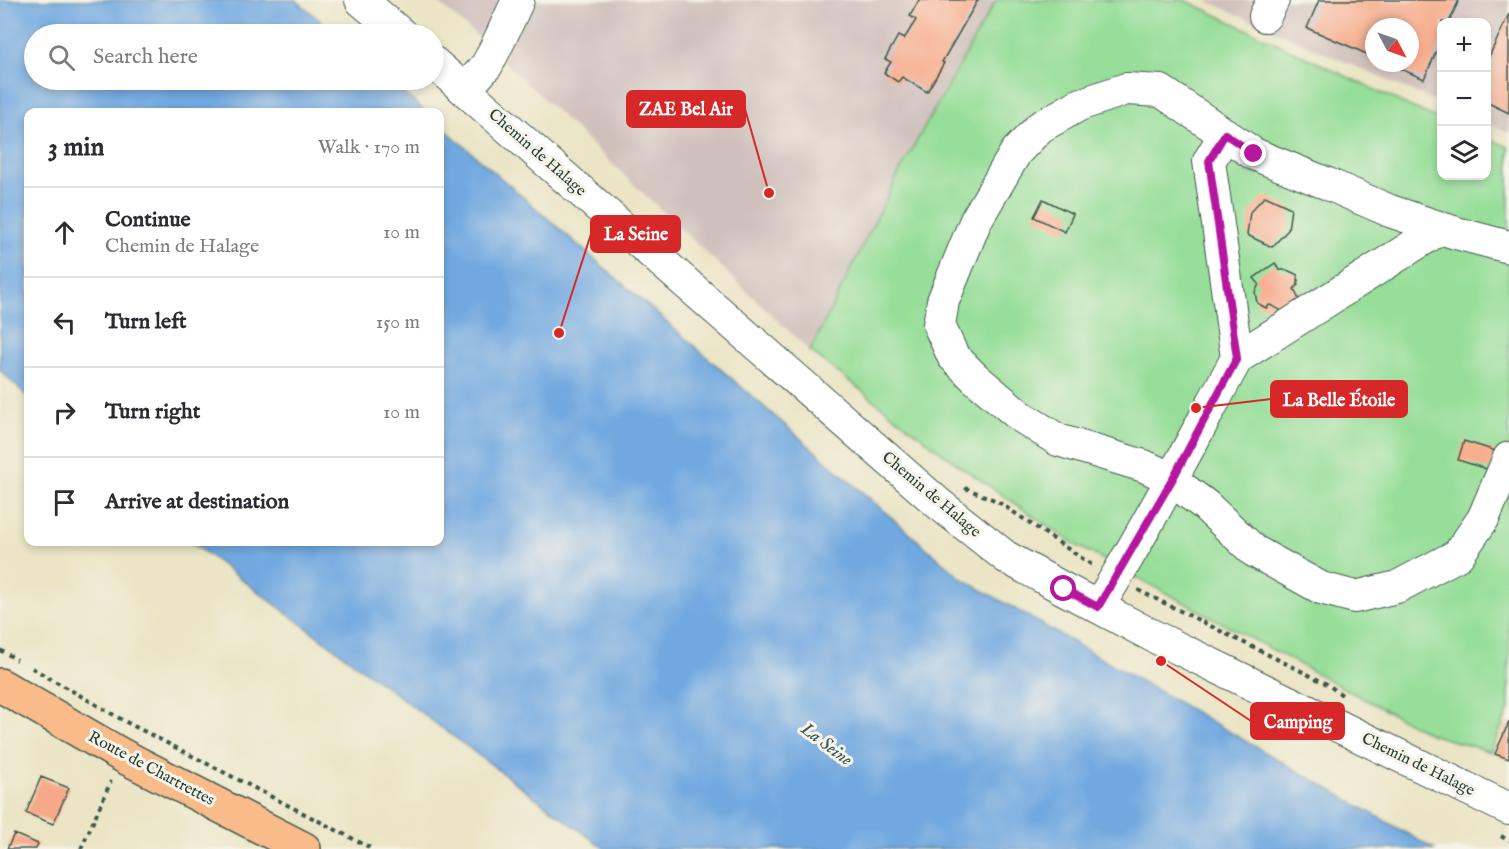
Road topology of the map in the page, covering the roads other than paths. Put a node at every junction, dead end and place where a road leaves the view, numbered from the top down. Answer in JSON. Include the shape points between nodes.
{"nodes":[{"id":1,"x":361,"y":0,"type":"edge"},
{"id":2,"x":518,"y":0,"type":"edge"},
{"id":3,"x":389,"y":24,"type":"edge"},
{"id":4,"x":444,"y":72,"type":"edge"},
{"id":5,"x":465,"y":90,"type":"junction"},
{"id":6,"x":1225,"y":134,"type":"junction"},
{"id":7,"x":1440,"y":228,"type":"junction"},
{"id":8,"x":1509,"y":247,"type":"edge"},
{"id":9,"x":1237,"y":358,"type":"junction"},
{"id":10,"x":1509,"y":458,"type":"edge"},
{"id":11,"x":1172,"y":480,"type":"junction"},
{"id":12,"x":1098,"y":607,"type":"junction"},
{"id":13,"x":10,"y":673,"type":"edge"},
{"id":14,"x":1509,"y":809,"type":"edge"},
{"id":15,"x":304,"y":849,"type":"edge"}],
"edges":[{"from":1,"to":3,"type":"street"},
{"from":2,"to":5,"type":"street","via":[[487,65]]},
{"from":4,"to":5,"type":"street","name":"Chemin de Halage"},
{"from":5,"to":12,"type":"street","name":"Chemin de Halage","via":[[939,504],[1006,557]]},
{"from":6,"to":7,"type":"street","via":[[1254,154]]},
{"from":6,"to":9,"type":"street","via":[[1209,161]]},
{"from":6,"to":11,"type":"street","via":[[1161,91],[1126,89],[1078,105],[1040,127],[1016,152],[976,220],[940,317],[939,325],[953,356],[1020,416],[1058,440],[1144,466]]},
{"from":7,"to":8,"type":"street"},
{"from":7,"to":9,"type":"street"},
{"from":9,"to":11,"type":"street"},
{"from":10,"to":11,"type":"street","via":[[1483,519],[1458,555],[1397,587],[1355,597],[1321,588],[1254,550]]},
{"from":11,"to":12,"type":"street"},
{"from":12,"to":14,"type":"street","name":"Chemin de Halage"},
{"from":13,"to":15,"type":"main road","name":"Route de Chartrettes","via":[[123,756]]}]}
